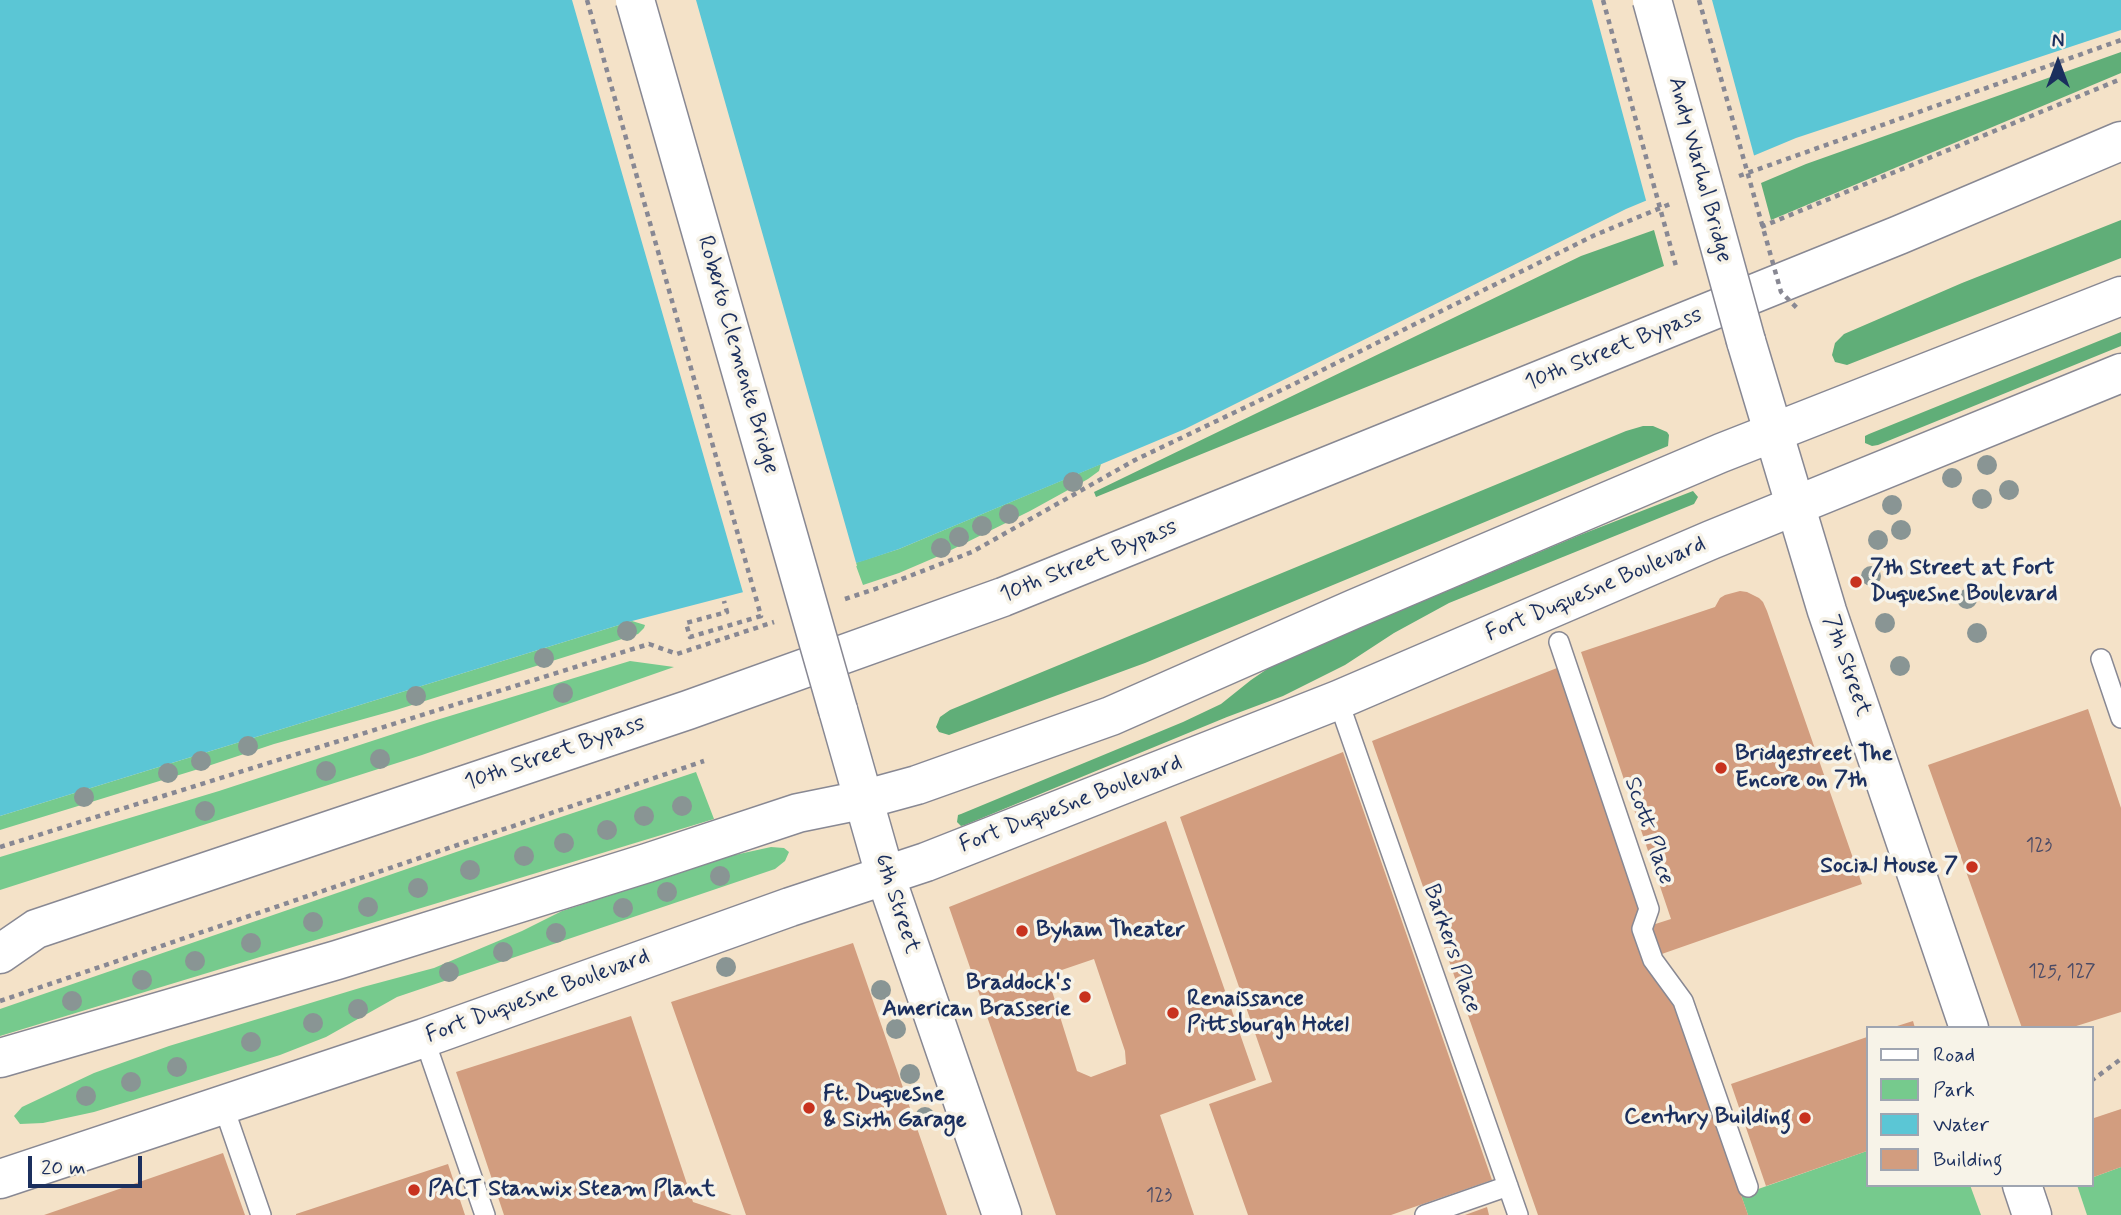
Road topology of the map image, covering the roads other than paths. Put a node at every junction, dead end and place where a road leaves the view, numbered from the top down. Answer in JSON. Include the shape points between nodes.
{"nodes":[{"id":1,"x":635,"y":0,"type":"edge"},
{"id":2,"x":1652,"y":0,"type":"edge"},
{"id":3,"x":2121,"y":141,"type":"edge"},
{"id":4,"x":2121,"y":296,"type":"edge"},
{"id":5,"x":1746,"y":341,"type":"joint"},
{"id":6,"x":2121,"y":373,"type":"edge"},
{"id":7,"x":1773,"y":433,"type":"junction"},
{"id":8,"x":1795,"y":506,"type":"junction"},
{"id":9,"x":1559,"y":642,"type":"dead end"},
{"id":10,"x":2101,"y":660,"type":"dead end"},
{"id":11,"x":1338,"y":700,"type":"junction"},
{"id":12,"x":838,"y":710,"type":"joint"},
{"id":13,"x":2121,"y":718,"type":"edge"},
{"id":14,"x":862,"y":800,"type":"junction"},
{"id":15,"x":885,"y":875,"type":"junction"},
{"id":16,"x":18,"y":929,"type":"edge"},
{"id":17,"x":0,"y":954,"type":"edge"},
{"id":18,"x":1968,"y":1026,"type":"edge"},
{"id":19,"x":424,"y":1038,"type":"junction"},
{"id":20,"x":0,"y":1058,"type":"edge"},
{"id":21,"x":223,"y":1105,"type":"junction"},
{"id":22,"x":0,"y":1179,"type":"edge"},
{"id":23,"x":1508,"y":1186,"type":"junction"},
{"id":24,"x":1748,"y":1187,"type":"dead end"},
{"id":25,"x":2023,"y":1187,"type":"edge"},
{"id":26,"x":261,"y":1215,"type":"edge"},
{"id":27,"x":485,"y":1215,"type":"edge"},
{"id":28,"x":1002,"y":1215,"type":"edge"},
{"id":29,"x":1425,"y":1215,"type":"edge"},
{"id":30,"x":1518,"y":1215,"type":"edge"},
{"id":31,"x":2032,"y":1215,"type":"edge"}],
"edges":[{"from":1,"to":12,"type":"main road","name":"Roberto Clemente Bridge","bridge":true},
{"from":2,"to":5,"type":"main road","name":"Andy Warhol Bridge","bridge":true},
{"from":3,"to":16,"type":"main road","name":"10th Street Bypass","via":[[1003,597],[688,710]]},
{"from":4,"to":7,"type":"main road"},
{"from":5,"to":7,"type":"main road","name":"7th Street"},
{"from":6,"to":8,"type":"main road","name":"Fort Duquesne Boulevard"},
{"from":7,"to":8,"type":"main road","name":"7th Street"},
{"from":7,"to":14,"type":"main road","via":[[1111,716]]},
{"from":8,"to":11,"type":"main road","name":"Fort Duquesne Boulevard"},
{"from":8,"to":18,"type":"main road","name":"7th Street"},
{"from":9,"to":24,"type":"lane","name":"Scott Place","via":[[1649,909],[1643,929],[1653,960],[1683,1001]]},
{"from":10,"to":13,"type":"lane"},
{"from":11,"to":15,"type":"main road","name":"Fort Duquesne Boulevard"},
{"from":11,"to":23,"type":"lane","name":"Barkers Place"},
{"from":12,"to":14,"type":"main road","name":"6th Street"},
{"from":14,"to":15,"type":"main road","name":"6th Street"},
{"from":14,"to":20,"type":"main road","via":[[798,813],[337,960]]},
{"from":15,"to":19,"type":"main road","name":"Fort Duquesne Boulevard"},
{"from":15,"to":28,"type":"main road","name":"6th Street"},
{"from":16,"to":17,"type":"main road","name":"10th Street Bypass"},
{"from":19,"to":21,"type":"main road","name":"Fort Duquesne Boulevard"},
{"from":19,"to":27,"type":"lane"},
{"from":21,"to":22,"type":"main road","name":"Fort Duquesne Boulevard"},
{"from":21,"to":26,"type":"lane"},
{"from":23,"to":29,"type":"lane"},
{"from":23,"to":30,"type":"lane","name":"Barkers Place"},
{"from":25,"to":31,"type":"main road"}]}
